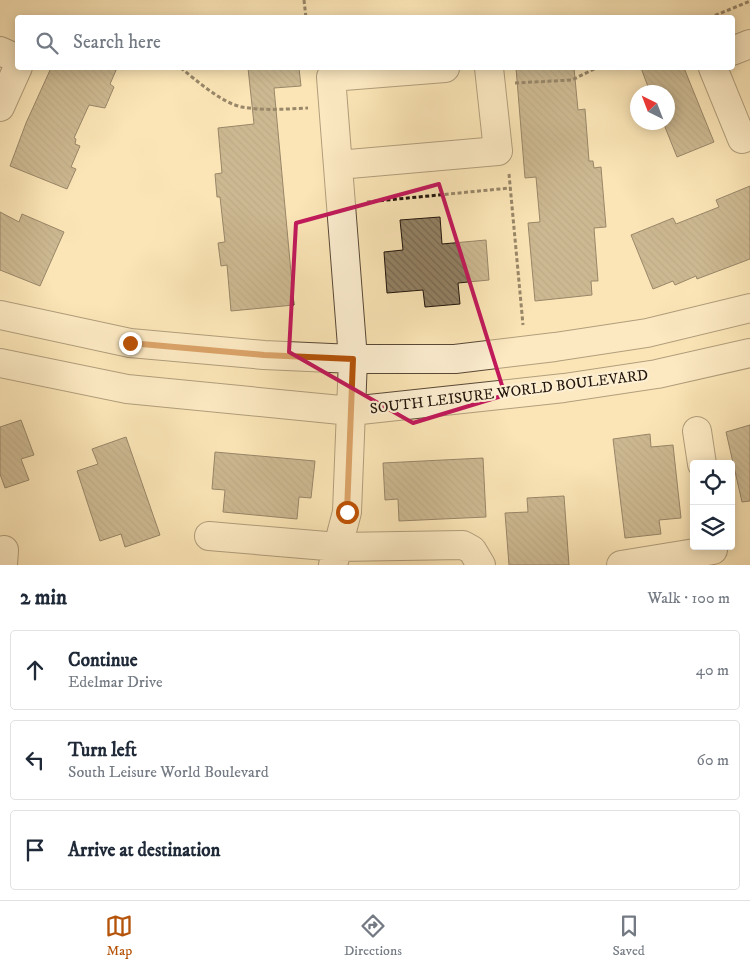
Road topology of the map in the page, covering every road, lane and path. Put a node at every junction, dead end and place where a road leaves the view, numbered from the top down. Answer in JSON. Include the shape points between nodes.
{"nodes":[{"id":1,"x":304,"y":0,"type":"edge"},
{"id":2,"x":750,"y":1,"type":"edge"},
{"id":3,"x":306,"y":15,"type":"edge"},
{"id":4,"x":716,"y":15,"type":"edge"},
{"id":5,"x":750,"y":44,"type":"edge"},
{"id":6,"x":735,"y":50,"type":"edge"},
{"id":7,"x":0,"y":51,"type":"edge"},
{"id":8,"x":15,"y":58,"type":"edge"},
{"id":9,"x":17,"y":70,"type":"edge"},
{"id":10,"x":183,"y":70,"type":"edge"},
{"id":11,"x":420,"y":70,"type":"edge"},
{"id":12,"x":592,"y":70,"type":"edge"},
{"id":13,"x":714,"y":70,"type":"edge"},
{"id":14,"x":499,"y":75,"type":"edge"},
{"id":15,"x":0,"y":107,"type":"edge"},
{"id":16,"x":312,"y":108,"type":"dead end"},
{"id":17,"x":750,"y":136,"type":"edge"},
{"id":18,"x":338,"y":166,"type":"junction"},
{"id":19,"x":508,"y":169,"type":"dead end"},
{"id":20,"x":510,"y":188,"type":"junction"},
{"id":21,"x":367,"y":212,"type":"dead end"},
{"id":22,"x":750,"y":308,"type":"edge"},
{"id":23,"x":0,"y":315,"type":"edge"},
{"id":24,"x":523,"y":328,"type":"dead end"},
{"id":25,"x":750,"y":353,"type":"edge"},
{"id":26,"x":353,"y":359,"type":"junction"},
{"id":27,"x":0,"y":363,"type":"edge"},
{"id":28,"x":351,"y":411,"type":"junction"},
{"id":29,"x":697,"y":431,"type":"dead end"},
{"id":30,"x":701,"y":460,"type":"edge"},
{"id":31,"x":209,"y":536,"type":"dead end"},
{"id":32,"x":717,"y":554,"type":"edge"},
{"id":33,"x":335,"y":556,"type":"edge"},
{"id":34,"x":481,"y":565,"type":"edge"},
{"id":35,"x":621,"y":565,"type":"edge"}],
"edges":[{"from":1,"to":3,"type":"path"},
{"from":2,"to":4,"type":"path"},
{"from":5,"to":6,"type":"street"},
{"from":7,"to":8,"type":"street"},
{"from":9,"to":15,"type":"street"},
{"from":10,"to":16,"type":"path","via":[[210,92],[240,107]]},
{"from":11,"to":18,"type":"street","via":[[331,77]]},
{"from":12,"to":14,"type":"path","via":[[572,80]]},
{"from":13,"to":17,"type":"street","via":[[742,139]]},
{"from":14,"to":18,"type":"street","via":[[498,151]]},
{"from":18,"to":26,"type":"street"},
{"from":19,"to":20,"type":"path"},
{"from":20,"to":21,"type":"path","via":[[367,202]]},
{"from":20,"to":24,"type":"path"},
{"from":22,"to":26,"type":"street","via":[[647,333],[555,347],[455,359]]},
{"from":23,"to":26,"type":"street","via":[[130,343]]},
{"from":25,"to":28,"type":"street","name":"SOUTH LEISURE WORLD BOULEVARD","via":[[657,374],[564,388]]},
{"from":26,"to":28,"type":"street"},
{"from":27,"to":28,"type":"street","name":"SOUTH LEISURE WORLD BOULEVARD","via":[[127,389]]},
{"from":28,"to":33,"type":"street","via":[[347,512]]},
{"from":29,"to":30,"type":"street"},
{"from":31,"to":33,"type":"street"},
{"from":32,"to":35,"type":"street"},
{"from":33,"to":34,"type":"street","via":[[463,545],[472,550]]}]}
